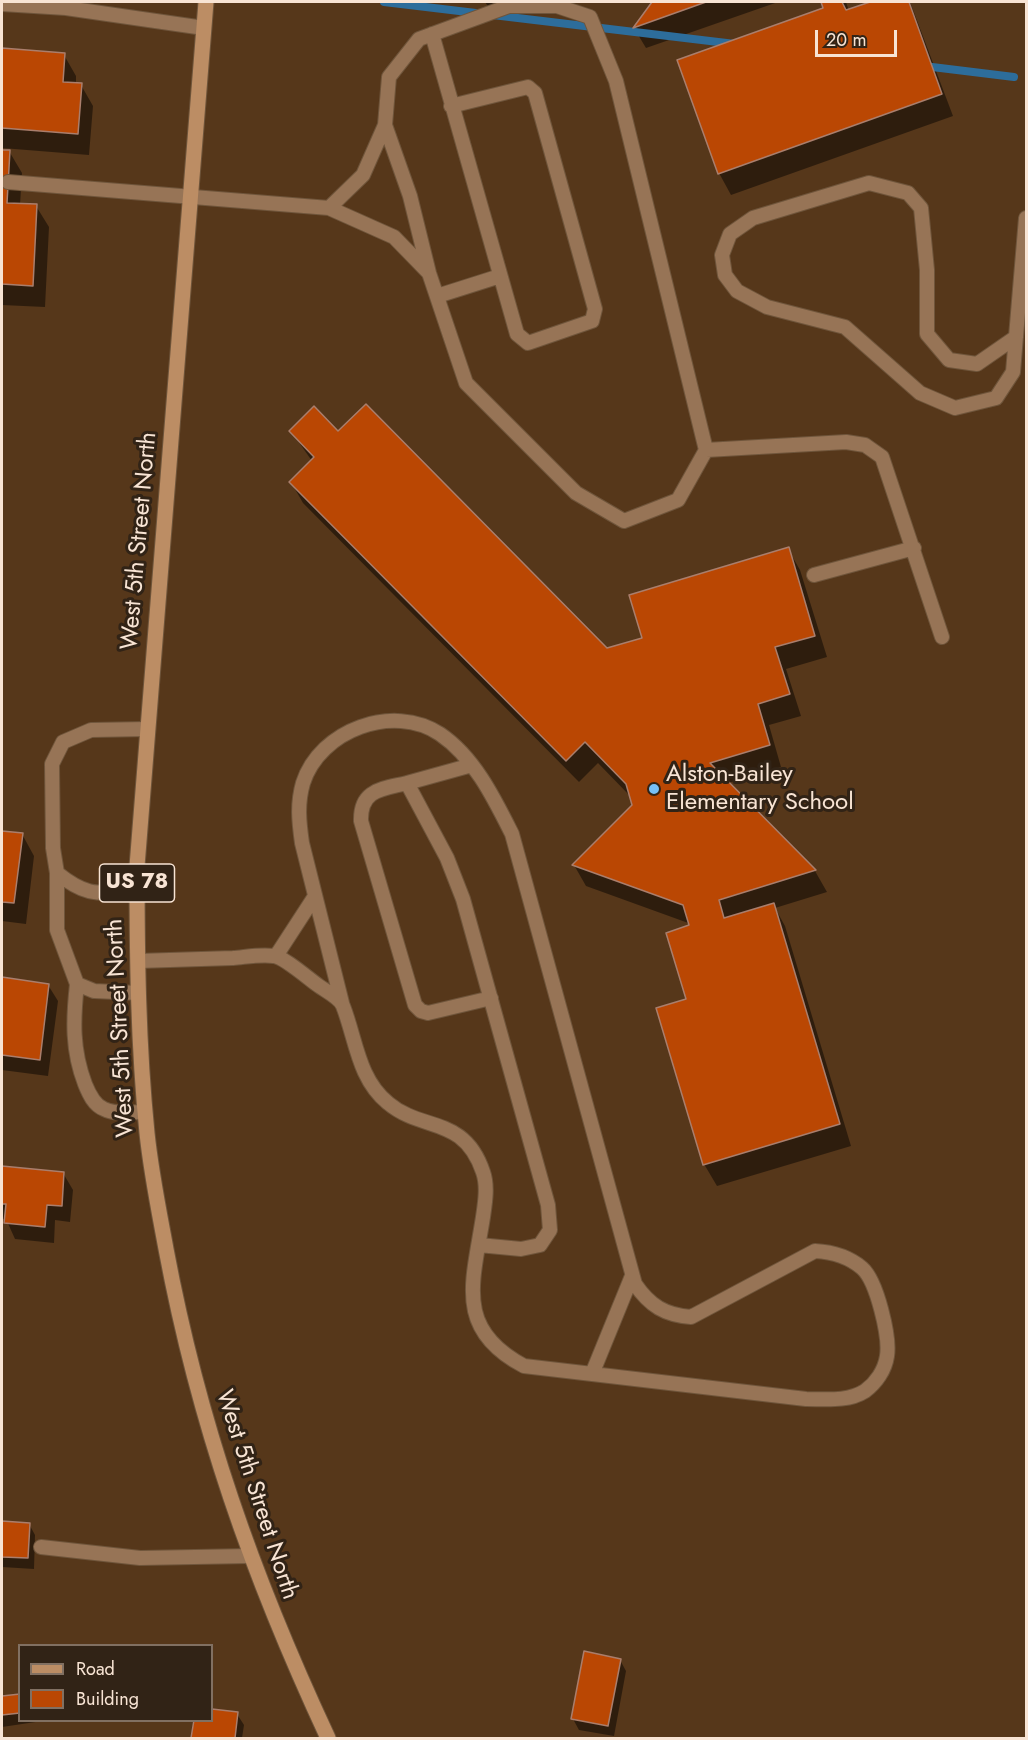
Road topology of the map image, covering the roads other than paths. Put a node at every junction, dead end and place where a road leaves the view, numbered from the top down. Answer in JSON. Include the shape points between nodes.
{"nodes":[{"id":1,"x":206,"y":2,"type":"edge"},
{"id":2,"x":2,"y":4,"type":"edge"},
{"id":3,"x":204,"y":28,"type":"junction"},
{"id":4,"x":432,"y":34,"type":"junction"},
{"id":5,"x":451,"y":106,"type":"junction"},
{"id":6,"x":385,"y":125,"type":"junction"},
{"id":7,"x":8,"y":182,"type":"dead end"},
{"id":8,"x":190,"y":199,"type":"junction"},
{"id":9,"x":329,"y":208,"type":"junction"},
{"id":10,"x":1026,"y":218,"type":"edge"},
{"id":11,"x":429,"y":273,"type":"junction"},
{"id":12,"x":500,"y":276,"type":"junction"},
{"id":13,"x":437,"y":296,"type":"junction"},
{"id":14,"x":1016,"y":337,"type":"junction"},
{"id":15,"x":706,"y":450,"type":"junction"},
{"id":16,"x":914,"y":548,"type":"junction"},
{"id":17,"x":814,"y":575,"type":"dead end"},
{"id":18,"x":942,"y":637,"type":"dead end"},
{"id":19,"x":148,"y":729,"type":"junction"},
{"id":20,"x":472,"y":765,"type":"junction"},
{"id":21,"x":407,"y":783,"type":"junction"},
{"id":22,"x":57,"y":873,"type":"junction"},
{"id":23,"x":137,"y":892,"type":"junction"},
{"id":24,"x":315,"y":896,"type":"junction"},
{"id":25,"x":276,"y":956,"type":"junction"},
{"id":26,"x":138,"y":962,"type":"junction"},
{"id":27,"x":77,"y":984,"type":"junction"},
{"id":28,"x":138,"y":993,"type":"junction"},
{"id":29,"x":491,"y":998,"type":"junction"},
{"id":30,"x":342,"y":1003,"type":"junction"},
{"id":31,"x":145,"y":1112,"type":"junction"},
{"id":32,"x":479,"y":1245,"type":"junction"},
{"id":33,"x":632,"y":1276,"type":"junction"},
{"id":34,"x":592,"y":1374,"type":"junction"},
{"id":35,"x":41,"y":1547,"type":"dead end"},
{"id":36,"x":250,"y":1556,"type":"junction"},
{"id":37,"x":328,"y":1738,"type":"edge"}],
"edges":[{"from":1,"to":3,"type":"main road","name":"West 5th Street North","number":"US 78"},
{"from":2,"to":3,"type":"lane"},
{"from":3,"to":8,"type":"main road","name":"West 5th Street North","number":"US 78"},
{"from":4,"to":5,"type":"lane"},
{"from":4,"to":6,"type":"lane","via":[[418,39],[390,77]]},
{"from":4,"to":15,"type":"lane","via":[[509,6],[557,6],[590,17],[616,81]]},
{"from":5,"to":12,"type":"lane"},
{"from":5,"to":12,"type":"lane","via":[[528,87],[536,93],[595,309],[592,321],[528,343],[517,334]]},
{"from":6,"to":9,"type":"lane","via":[[363,175]]},
{"from":6,"to":11,"type":"lane","via":[[411,196]]},
{"from":7,"to":8,"type":"lane"},
{"from":8,"to":9,"type":"lane"},
{"from":8,"to":19,"type":"main road","name":"West 5th Street North","number":"US 78"},
{"from":9,"to":11,"type":"lane","via":[[394,237]]},
{"from":10,"to":14,"type":"lane"},
{"from":11,"to":13,"type":"lane"},
{"from":12,"to":13,"type":"lane"},
{"from":13,"to":15,"type":"lane","via":[[466,383],[576,493],[624,521],[678,500]]},
{"from":14,"to":14,"type":"lane","via":[[977,364],[949,360],[927,334],[927,270],[921,208],[908,193],[869,183],[753,218],[730,234],[722,255],[724,275],[737,291],[767,307],[845,327],[920,393],[955,408],[996,398],[1014,372]]},
{"from":15,"to":16,"type":"lane","via":[[846,442],[864,445],[882,458]]},
{"from":16,"to":17,"type":"lane"},
{"from":16,"to":18,"type":"lane"},
{"from":19,"to":22,"type":"lane","via":[[91,730],[63,742],[52,764]]},
{"from":19,"to":23,"type":"main road","name":"West 5th Street North","number":"US 78"},
{"from":20,"to":21,"type":"lane"},
{"from":20,"to":24,"type":"lane","via":[[439,733],[395,721],[369,723],[330,744],[312,766],[299,802],[302,843]]},
{"from":20,"to":33,"type":"lane","via":[[502,814],[521,858]]},
{"from":21,"to":29,"type":"lane","via":[[455,876]]},
{"from":21,"to":29,"type":"lane","via":[[371,794],[361,809],[412,997],[421,1011],[428,1013]]},
{"from":22,"to":23,"type":"lane","via":[[88,893]]},
{"from":22,"to":27,"type":"lane","via":[[57,930]]},
{"from":23,"to":26,"type":"main road","name":"West 5th Street North","number":"US 78"},
{"from":24,"to":25,"type":"lane"},
{"from":24,"to":30,"type":"lane"},
{"from":25,"to":26,"type":"lane"},
{"from":25,"to":30,"type":"lane"},
{"from":26,"to":28,"type":"main road","name":"West 5th Street North","number":"US 78"},
{"from":27,"to":28,"type":"lane","via":[[94,991]]},
{"from":27,"to":31,"type":"lane","via":[[73,1025],[76,1060],[90,1097],[101,1109]]},
{"from":28,"to":31,"type":"main road","name":"West 5th Street North","number":"US 78"},
{"from":29,"to":32,"type":"lane","via":[[551,1222],[546,1238],[530,1248]]},
{"from":30,"to":32,"type":"lane","via":[[358,1054],[378,1093],[403,1113],[448,1128],[475,1157],[486,1186]]},
{"from":31,"to":36,"type":"main road","name":"West 5th Street North","number":"US 78","via":[[177,1305],[202,1409]]},
{"from":32,"to":34,"type":"lane","via":[[473,1302],[478,1324],[490,1342],[524,1366]]},
{"from":33,"to":34,"type":"lane"},
{"from":33,"to":34,"type":"lane","via":[[645,1299],[659,1310],[691,1317],[815,1251],[832,1252],[864,1270],[873,1284],[886,1333],[884,1367],[866,1390],[831,1400]]},
{"from":35,"to":36,"type":"lane","via":[[140,1558]]},
{"from":36,"to":37,"type":"main road","name":"West 5th Street North","number":"US 78","via":[[281,1636]]}]}
